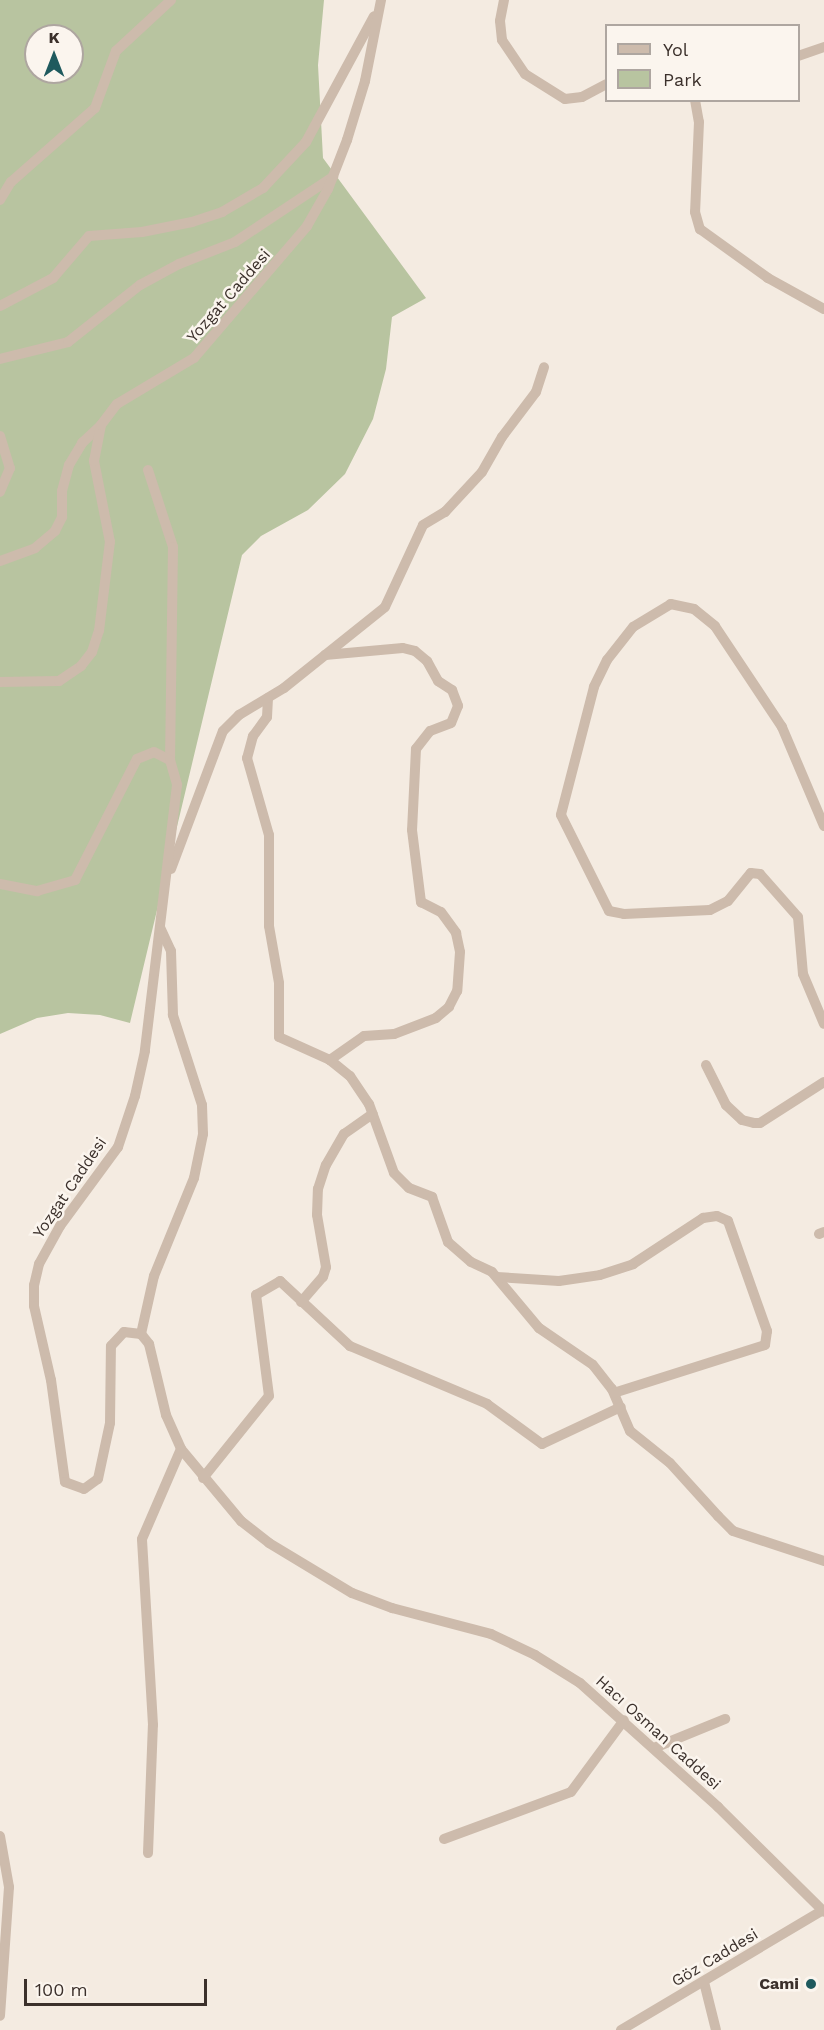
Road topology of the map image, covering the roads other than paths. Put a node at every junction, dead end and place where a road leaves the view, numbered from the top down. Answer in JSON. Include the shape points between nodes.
{"nodes":[{"id":1,"x":171,"y":0,"type":"edge"},
{"id":2,"x":504,"y":0,"type":"edge"},
{"id":3,"x":381,"y":3,"type":"edge"},
{"id":4,"x":824,"y":47,"type":"edge"},
{"id":5,"x":800,"y":55,"type":"edge"},
{"id":6,"x":605,"y":85,"type":"edge"},
{"id":7,"x":695,"y":102,"type":"edge"},
{"id":8,"x":333,"y":177,"type":"junction"},
{"id":9,"x":0,"y":200,"type":"edge"},
{"id":10,"x":0,"y":306,"type":"edge"},
{"id":11,"x":824,"y":309,"type":"edge"},
{"id":12,"x":0,"y":359,"type":"edge"},
{"id":13,"x":544,"y":367,"type":"dead end"},
{"id":14,"x":101,"y":425,"type":"junction"},
{"id":15,"x":0,"y":436,"type":"edge"},
{"id":16,"x":148,"y":470,"type":"dead end"},
{"id":17,"x":0,"y":492,"type":"edge"},
{"id":18,"x":0,"y":561,"type":"edge"},
{"id":19,"x":324,"y":655,"type":"junction"},
{"id":20,"x":0,"y":682,"type":"edge"},
{"id":21,"x":268,"y":698,"type":"junction"},
{"id":22,"x":171,"y":760,"type":"junction"},
{"id":23,"x":824,"y":826,"type":"edge"},
{"id":24,"x":0,"y":884,"type":"edge"},
{"id":25,"x":165,"y":886,"type":"junction"},
{"id":26,"x":160,"y":927,"type":"junction"},
{"id":27,"x":824,"y":1024,"type":"edge"},
{"id":28,"x":330,"y":1060,"type":"junction"},
{"id":29,"x":706,"y":1065,"type":"dead end"},
{"id":30,"x":824,"y":1082,"type":"edge"},
{"id":31,"x":373,"y":1114,"type":"junction"},
{"id":32,"x":497,"y":1277,"type":"junction"},
{"id":33,"x":301,"y":1302,"type":"junction"},
{"id":34,"x":141,"y":1334,"type":"junction"},
{"id":35,"x":614,"y":1393,"type":"junction"},
{"id":36,"x":621,"y":1407,"type":"junction"},
{"id":37,"x":181,"y":1449,"type":"junction"},
{"id":38,"x":203,"y":1478,"type":"junction"},
{"id":39,"x":824,"y":1561,"type":"edge"},
{"id":40,"x":725,"y":1719,"type":"dead end"},
{"id":41,"x":624,"y":1720,"type":"junction"},
{"id":42,"x":654,"y":1748,"type":"junction"},
{"id":43,"x":0,"y":1836,"type":"edge"},
{"id":44,"x":444,"y":1839,"type":"dead end"},
{"id":45,"x":148,"y":1853,"type":"dead end"},
{"id":46,"x":823,"y":1911,"type":"edge"},
{"id":47,"x":704,"y":1982,"type":"junction"},
{"id":48,"x":0,"y":2016,"type":"edge"},
{"id":49,"x":621,"y":2030,"type":"edge"},
{"id":50,"x":716,"y":2030,"type":"edge"}],
"edges":[{"from":1,"to":9,"type":"street","via":[[116,51],[95,108],[11,182]]},
{"from":2,"to":6,"type":"street","via":[[502,40],[525,74],[564,99],[582,97]]},
{"from":3,"to":8,"type":"street","name":"Yozgat Caddesi","via":[[365,81]]},
{"from":3,"to":10,"type":"street","via":[[306,141],[263,188],[222,212],[192,222],[142,232],[89,236],[53,278]]},
{"from":4,"to":5,"type":"street"},
{"from":7,"to":11,"type":"street","via":[[699,122],[695,212],[700,229],[768,278]]},
{"from":8,"to":12,"type":"street","via":[[235,242],[179,264],[140,285],[68,342]]},
{"from":8,"to":14,"type":"street","name":"Yozgat Caddesi","via":[[295,244],[194,358],[117,404]]},
{"from":13,"to":19,"type":"street","via":[[536,392],[482,471],[445,512],[423,525],[385,607]]},
{"from":14,"to":18,"type":"street","via":[[82,443],[69,465],[62,491],[62,517],[55,531],[40,546]]},
{"from":14,"to":20,"type":"street","name":"Yozgat Caddesi","via":[[94,461],[110,542],[96,642],[81,666],[59,681]]},
{"from":15,"to":17,"type":"street","via":[[10,468]]},
{"from":16,"to":22,"type":"street","name":"Yozgat Caddesi","via":[[173,547]]},
{"from":19,"to":21,"type":"street"},
{"from":19,"to":28,"type":"street","via":[[410,649],[423,657],[438,681],[452,690],[458,706],[451,723],[430,731],[416,749],[412,830],[421,902],[441,912],[456,933],[460,952],[457,991],[449,1007],[436,1018],[394,1034],[364,1036]]},
{"from":21,"to":25,"type":"street","via":[[239,715],[218,740]]},
{"from":21,"to":28,"type":"street","via":[[267,717],[253,736],[247,758],[269,836],[268,926],[279,984],[277,1032],[285,1042]]},
{"from":22,"to":24,"type":"street","via":[[154,752],[137,759],[75,880],[37,891]]},
{"from":22,"to":25,"type":"street","name":"Yozgat Caddesi","via":[[177,778]]},
{"from":23,"to":27,"type":"street","via":[[783,727],[716,626],[694,609],[671,604],[633,627],[615,648],[594,687],[561,814],[609,911],[624,914],[715,908],[734,896],[751,873],[760,874],[798,917],[803,974]]},
{"from":25,"to":26,"type":"street","name":"Yozgat Caddesi"},
{"from":26,"to":34,"type":"street","via":[[171,951],[172,1015],[202,1105],[203,1134],[194,1178],[152,1283]]},
{"from":26,"to":34,"type":"street","name":"Yozgat Caddesi","via":[[145,1050],[123,1135],[104,1171],[60,1226],[39,1264],[34,1285],[36,1317],[53,1389],[61,1472],[73,1488],[84,1489],[94,1484],[105,1459],[113,1341],[124,1332]]},
{"from":28,"to":31,"type":"street","via":[[358,1086]]},
{"from":29,"to":30,"type":"street","via":[[726,1105],[742,1120],[754,1123],[760,1123]]},
{"from":31,"to":32,"type":"street","via":[[398,1179],[432,1197],[448,1242]]},
{"from":31,"to":33,"type":"street","via":[[344,1134],[326,1165],[318,1189],[317,1215],[326,1267],[324,1276]]},
{"from":32,"to":35,"type":"street","via":[[531,1320],[583,1356]]},
{"from":32,"to":35,"type":"street","via":[[559,1281],[600,1275],[633,1264],[703,1218],[717,1216],[728,1221],[767,1331],[765,1345]]},
{"from":33,"to":36,"type":"street","via":[[350,1346],[487,1404],[542,1444]]},
{"from":33,"to":38,"type":"street","via":[[280,1281],[256,1295],[269,1396]]},
{"from":34,"to":37,"type":"street","name":"Hacı Osman Caddesi","via":[[148,1344],[166,1415]]},
{"from":35,"to":36,"type":"street"},
{"from":36,"to":39,"type":"street","via":[[630,1431],[670,1462],[733,1531]]},
{"from":37,"to":38,"type":"street","name":"Hacı Osman Caddesi"},
{"from":37,"to":45,"type":"street","via":[[142,1539],[153,1725]]},
{"from":38,"to":41,"type":"street","name":"Hacı Osman Caddesi","via":[[255,1533],[332,1582],[392,1608],[471,1627],[513,1644],[580,1683]]},
{"from":40,"to":42,"type":"street"},
{"from":41,"to":42,"type":"street","name":"Hacı Osman Caddesi"},
{"from":41,"to":44,"type":"street","via":[[571,1792]]},
{"from":42,"to":46,"type":"street","name":"Hacı Osman Caddesi"},
{"from":43,"to":48,"type":"street","via":[[9,1887]]},
{"from":46,"to":47,"type":"street","name":"Göz Caddesi"},
{"from":47,"to":49,"type":"street","name":"Göz Caddesi"},
{"from":47,"to":50,"type":"street"}]}
